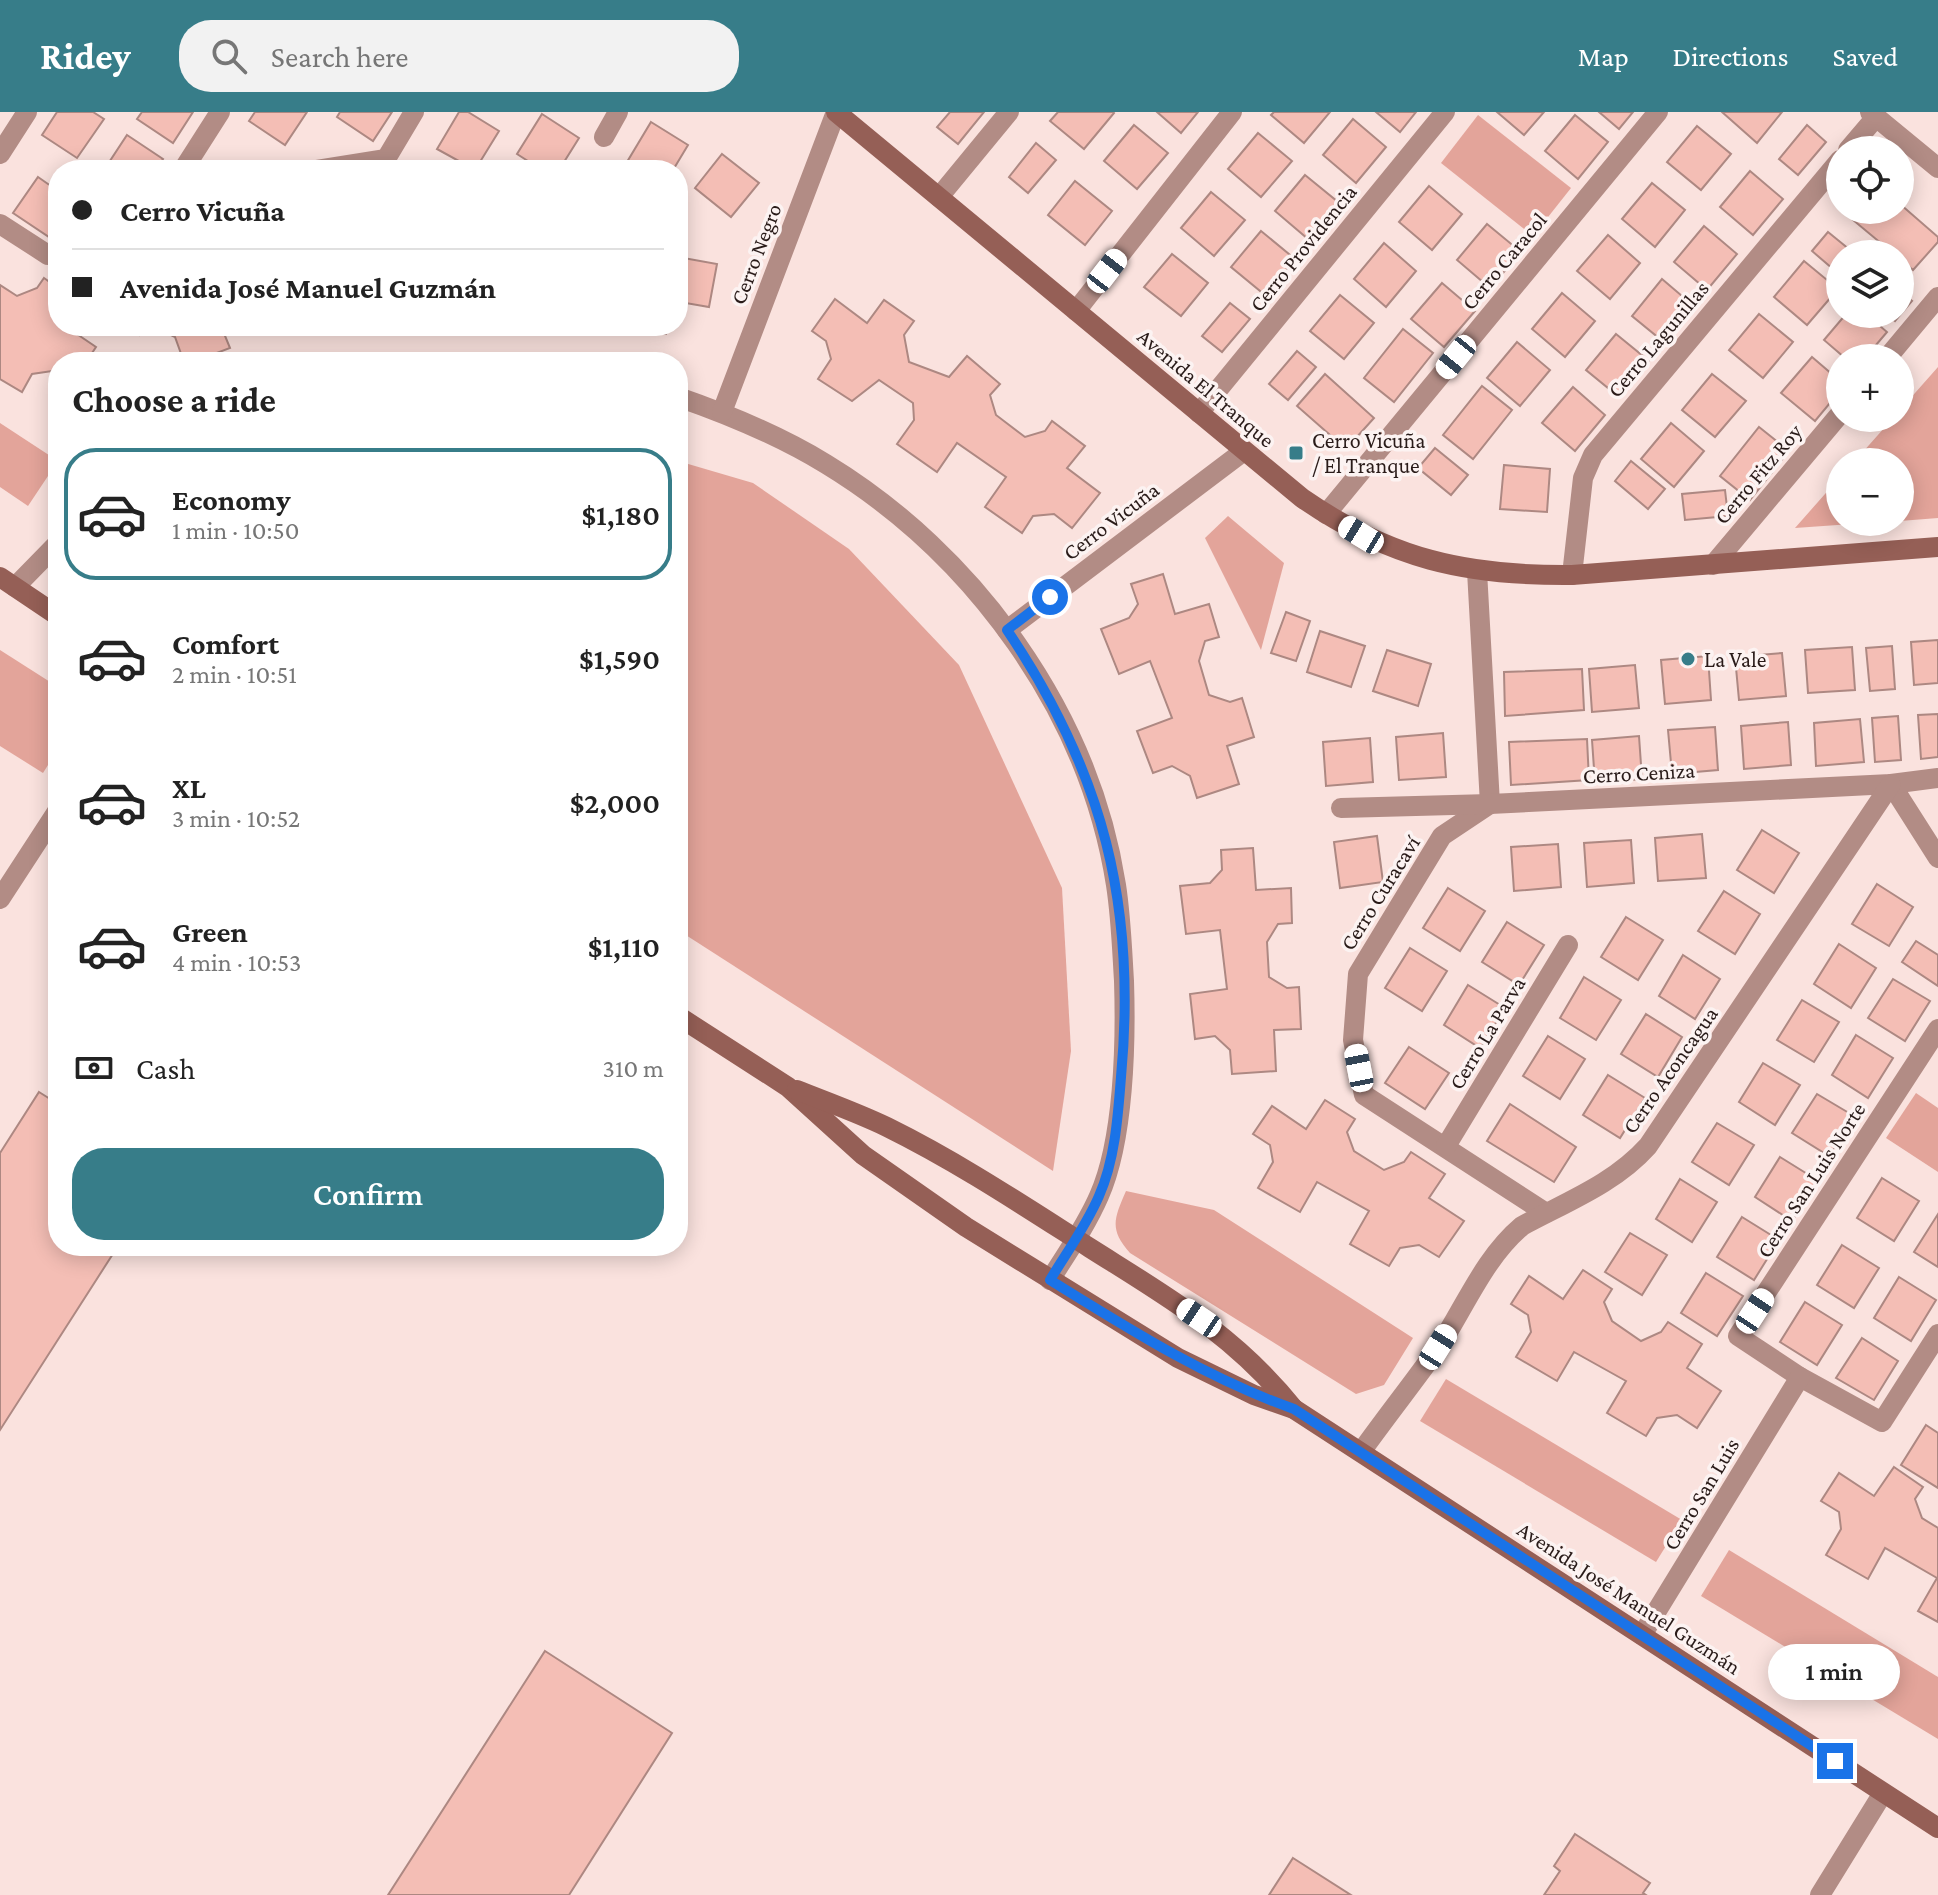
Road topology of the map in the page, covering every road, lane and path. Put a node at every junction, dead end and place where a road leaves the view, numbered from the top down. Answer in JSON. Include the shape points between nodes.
{"nodes":[{"id":1,"x":27,"y":112,"type":"edge"},
{"id":2,"x":220,"y":112,"type":"edge"},
{"id":3,"x":414,"y":112,"type":"edge"},
{"id":4,"x":618,"y":112,"type":"edge"},
{"id":5,"x":836,"y":112,"type":"edge"},
{"id":6,"x":1009,"y":112,"type":"edge"},
{"id":7,"x":1232,"y":112,"type":"edge"},
{"id":8,"x":1445,"y":112,"type":"edge"},
{"id":9,"x":1658,"y":112,"type":"edge"},
{"id":10,"x":1873,"y":114,"type":"edge"},
{"id":11,"x":1858,"y":136,"type":"edge"},
{"id":12,"x":604,"y":137,"type":"dead end"},
{"id":13,"x":0,"y":154,"type":"edge"},
{"id":14,"x":189,"y":160,"type":"edge"},
{"id":15,"x":380,"y":160,"type":"edge"},
{"id":16,"x":1938,"y":168,"type":"edge"},
{"id":17,"x":1826,"y":177,"type":"edge"},
{"id":18,"x":939,"y":197,"type":"junction"},
{"id":19,"x":0,"y":224,"type":"edge"},
{"id":20,"x":48,"y":255,"type":"edge"},
{"id":21,"x":1938,"y":297,"type":"edge"},
{"id":22,"x":1076,"y":311,"type":"junction"},
{"id":23,"x":1899,"y":344,"type":"edge"},
{"id":24,"x":688,"y":400,"type":"edge"},
{"id":25,"x":722,"y":412,"type":"junction"},
{"id":26,"x":1199,"y":413,"type":"junction"},
{"id":27,"x":1826,"y":431,"type":"edge"},
{"id":28,"x":1244,"y":451,"type":"junction"},
{"id":29,"x":1326,"y":514,"type":"junction"},
{"id":30,"x":1938,"y":547,"type":"edge"},
{"id":31,"x":48,"y":551,"type":"edge"},
{"id":32,"x":1713,"y":565,"type":"junction"},
{"id":33,"x":1477,"y":571,"type":"junction"},
{"id":34,"x":1572,"y":575,"type":"junction"},
{"id":35,"x":8,"y":582,"type":"edge"},
{"id":36,"x":48,"y":609,"type":"edge"},
{"id":37,"x":1007,"y":630,"type":"junction"},
{"id":38,"x":1938,"y":778,"type":"edge"},
{"id":39,"x":1891,"y":784,"type":"junction"},
{"id":40,"x":1490,"y":804,"type":"junction"},
{"id":41,"x":1341,"y":808,"type":"dead end"},
{"id":42,"x":48,"y":822,"type":"edge"},
{"id":43,"x":1938,"y":858,"type":"edge"},
{"id":44,"x":7,"y":873,"type":"edge"},
{"id":45,"x":0,"y":899,"type":"edge"},
{"id":46,"x":1568,"y":945,"type":"dead end"},
{"id":47,"x":688,"y":1022,"type":"edge"},
{"id":48,"x":1938,"y":1029,"type":"edge"},
{"id":49,"x":788,"y":1087,"type":"junction"},
{"id":50,"x":1446,"y":1146,"type":"junction"},
{"id":51,"x":1546,"y":1213,"type":"junction"},
{"id":52,"x":1076,"y":1239,"type":"junction"},
{"id":53,"x":1050,"y":1280,"type":"junction"},
{"id":54,"x":1938,"y":1334,"type":"edge"},
{"id":55,"x":1800,"y":1377,"type":"junction"},
{"id":56,"x":1294,"y":1409,"type":"junction"},
{"id":57,"x":1361,"y":1452,"type":"junction"},
{"id":58,"x":1642,"y":1635,"type":"junction"},
{"id":59,"x":1883,"y":1793,"type":"junction"},
{"id":60,"x":1936,"y":1822,"type":"edge"},
{"id":61,"x":1820,"y":1895,"type":"edge"}],
"edges":[{"from":1,"to":13,"type":"street"},
{"from":2,"to":14,"type":"street"},
{"from":3,"to":15,"type":"street","via":[[386,159]]},
{"from":4,"to":12,"type":"street"},
{"from":5,"to":18,"type":"street","name":"Avenida El Tranque"},
{"from":5,"to":25,"type":"street","name":"Cerro Negro"},
{"from":6,"to":18,"type":"street"},
{"from":7,"to":22,"type":"street"},
{"from":8,"to":26,"type":"street","name":"Cerro Providencia"},
{"from":9,"to":29,"type":"street","name":"Cerro Caracol"},
{"from":10,"to":11,"type":"street"},
{"from":10,"to":16,"type":"street"},
{"from":17,"to":34,"type":"street","name":"Cerro Lagunillas","via":[[1593,455],[1583,478]]},
{"from":18,"to":22,"type":"street","name":"Avenida El Tranque"},
{"from":19,"to":20,"type":"street"},
{"from":21,"to":23,"type":"street"},
{"from":22,"to":26,"type":"street","name":"Avenida El Tranque"},
{"from":24,"to":25,"type":"street"},
{"from":25,"to":37,"type":"street","via":[[776,436],[876,498],[968,582]]},
{"from":26,"to":28,"type":"street","name":"Avenida El Tranque"},
{"from":27,"to":32,"type":"street","name":"Cerro Fitz Roy"},
{"from":28,"to":29,"type":"street","name":"Avenida El Tranque"},
{"from":28,"to":37,"type":"street","name":"Cerro Vicuña"},
{"from":29,"to":33,"type":"street","name":"Avenida El Tranque","via":[[1399,552]]},
{"from":30,"to":32,"type":"street","name":"Avenida El Tranque"},
{"from":31,"to":35,"type":"street"},
{"from":32,"to":34,"type":"street","name":"Avenida El Tranque"},
{"from":33,"to":34,"type":"street","name":"Avenida El Tranque"},
{"from":33,"to":40,"type":"street"},
{"from":35,"to":36,"type":"street"},
{"from":37,"to":52,"type":"street","via":[[1067,731],[1088,780],[1116,884],[1125,1003],[1118,1108],[1100,1194]]},
{"from":38,"to":39,"type":"street","name":"Cerro Ceniza"},
{"from":39,"to":40,"type":"street","name":"Cerro Ceniza"},
{"from":39,"to":43,"type":"street"},
{"from":39,"to":51,"type":"street","name":"Cerro Aconcagua","via":[[1648,1146],[1615,1176]]},
{"from":40,"to":41,"type":"street","name":"Cerro Ceniza"},
{"from":40,"to":50,"type":"street","name":"Cerro Curacaví","via":[[1442,836],[1358,974],[1353,1040],[1364,1095]]},
{"from":42,"to":44,"type":"street"},
{"from":44,"to":45,"type":"street"},
{"from":46,"to":50,"type":"street","name":"Cerro La Parva"},
{"from":47,"to":49,"type":"street","name":"Avenida José Manuel Guzmán"},
{"from":48,"to":55,"type":"street","name":"Cerro San Luis Norte","via":[[1738,1336]]},
{"from":49,"to":52,"type":"street","name":"Avenida José Manuel Guzmán","via":[[931,1150]]},
{"from":49,"to":53,"type":"street","name":"Avenida José Manuel Guzmán","via":[[895,1179]]},
{"from":50,"to":51,"type":"street","name":"Cerro Curacaví"},
{"from":51,"to":57,"type":"street","name":"Cerro Aconcagua","via":[[1522,1226],[1495,1254],[1438,1347]]},
{"from":52,"to":53,"type":"street"},
{"from":52,"to":56,"type":"street","name":"Avenida José Manuel Guzmán","via":[[1218,1331],[1252,1360]]},
{"from":53,"to":56,"type":"street","name":"Avenida José Manuel Guzmán","via":[[1178,1358]]},
{"from":54,"to":55,"type":"street","via":[[1882,1422]]},
{"from":55,"to":58,"type":"street","name":"Cerro San Luis"},
{"from":56,"to":57,"type":"street","name":"Avenida José Manuel Guzmán"},
{"from":57,"to":58,"type":"street","name":"Avenida José Manuel Guzmán"},
{"from":58,"to":59,"type":"street","name":"Avenida José Manuel Guzmán"},
{"from":59,"to":60,"type":"street","name":"Avenida José Manuel Guzmán"},
{"from":59,"to":61,"type":"street"}]}
